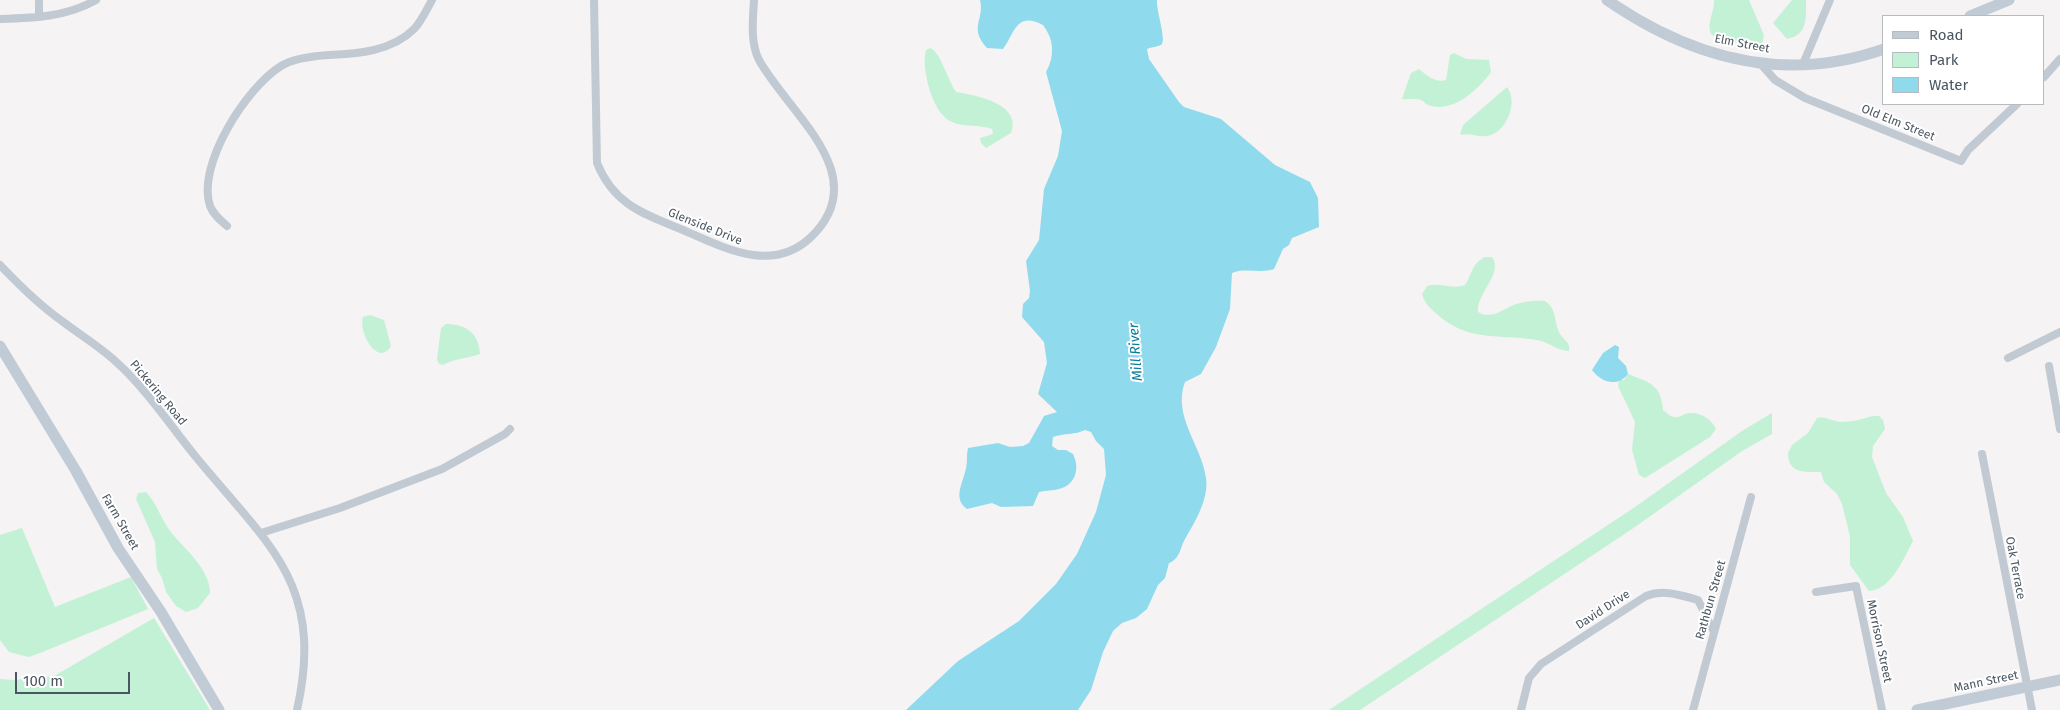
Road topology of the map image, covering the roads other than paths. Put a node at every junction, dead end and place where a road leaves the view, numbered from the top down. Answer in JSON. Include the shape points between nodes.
{"nodes":[{"id":1,"x":39,"y":0,"type":"edge"},
{"id":2,"x":96,"y":0,"type":"edge"},
{"id":3,"x":432,"y":0,"type":"edge"},
{"id":4,"x":594,"y":0,"type":"edge"},
{"id":5,"x":754,"y":0,"type":"edge"},
{"id":6,"x":1607,"y":0,"type":"edge"},
{"id":7,"x":1830,"y":0,"type":"edge"},
{"id":8,"x":2008,"y":0,"type":"edge"},
{"id":9,"x":1972,"y":15,"type":"edge"},
{"id":10,"x":40,"y":17,"type":"junction"},
{"id":11,"x":0,"y":19,"type":"edge"},
{"id":12,"x":1882,"y":50,"type":"edge"},
{"id":13,"x":2060,"y":59,"type":"edge"},
{"id":14,"x":1760,"y":63,"type":"junction"},
{"id":15,"x":1803,"y":64,"type":"junction"},
{"id":16,"x":2045,"y":76,"type":"edge"},
{"id":17,"x":2016,"y":105,"type":"edge"},
{"id":18,"x":227,"y":226,"type":"dead end"},
{"id":19,"x":0,"y":265,"type":"edge"},
{"id":20,"x":2060,"y":332,"type":"edge"},
{"id":21,"x":0,"y":346,"type":"edge"},
{"id":22,"x":2008,"y":358,"type":"dead end"},
{"id":23,"x":2048,"y":366,"type":"dead end"},
{"id":24,"x":510,"y":429,"type":"dead end"},
{"id":25,"x":2060,"y":429,"type":"edge"},
{"id":26,"x":1982,"y":454,"type":"dead end"},
{"id":27,"x":1751,"y":497,"type":"dead end"},
{"id":28,"x":261,"y":533,"type":"junction"},
{"id":29,"x":1816,"y":592,"type":"dead end"},
{"id":30,"x":1714,"y":632,"type":"junction"},
{"id":31,"x":2060,"y":680,"type":"edge"},
{"id":32,"x":2027,"y":687,"type":"junction"},
{"id":33,"x":219,"y":710,"type":"edge"},
{"id":34,"x":297,"y":710,"type":"edge"},
{"id":35,"x":1521,"y":710,"type":"edge"},
{"id":36,"x":1693,"y":710,"type":"edge"},
{"id":37,"x":1882,"y":710,"type":"edge"},
{"id":38,"x":1917,"y":710,"type":"edge"},
{"id":39,"x":2032,"y":710,"type":"edge"}],
"edges":[{"from":1,"to":10,"type":"street"},
{"from":2,"to":10,"type":"street","via":[[61,15]]},
{"from":3,"to":18,"type":"street","via":[[414,28],[394,43],[360,54],[312,56],[282,66],[250,92],[213,158],[210,205],[216,217]]},
{"from":4,"to":5,"type":"street","name":"Glenside Drive","via":[[596,149],[604,181],[622,200],[648,216],[735,252],[766,257],[805,243],[823,226],[832,206],[835,188],[832,168],[819,142],[758,58],[752,33]]},
{"from":6,"to":14,"type":"street","name":"Elm Street","via":[[1688,45]]},
{"from":7,"to":15,"type":"street"},
{"from":8,"to":9,"type":"street"},
{"from":10,"to":11,"type":"street"},
{"from":12,"to":15,"type":"street","name":"Elm Street","via":[[1846,60]]},
{"from":13,"to":16,"type":"street"},
{"from":14,"to":15,"type":"street","name":"Elm Street"},
{"from":14,"to":17,"type":"street","name":"Old Elm Street","via":[[1775,80],[1805,98],[1961,161],[1968,150]]},
{"from":19,"to":28,"type":"street","name":"Pickering Road","via":[[44,307],[80,332],[129,374]]},
{"from":20,"to":22,"type":"street"},
{"from":21,"to":33,"type":"street","name":"Farm Street","via":[[76,471],[118,548],[161,612]]},
{"from":23,"to":25,"type":"street"},
{"from":24,"to":28,"type":"street","via":[[442,469],[340,508]]},
{"from":26,"to":32,"type":"street","name":"Oak Terrace"},
{"from":27,"to":30,"type":"street","name":"Rathbun Street"},
{"from":28,"to":34,"type":"street","name":"Pickering Road","via":[[295,589],[303,618],[304,677]]},
{"from":29,"to":37,"type":"street","name":"Morrison Street","via":[[1856,586]]},
{"from":30,"to":35,"type":"street","name":"David Drive","via":[[1698,600],[1655,592],[1541,664],[1529,678]]},
{"from":30,"to":36,"type":"street","name":"Rathbun Street"},
{"from":31,"to":32,"type":"street","name":"Mann Street"},
{"from":32,"to":38,"type":"street","name":"Mann Street"},
{"from":32,"to":39,"type":"street","name":"Oak Terrace"}]}
